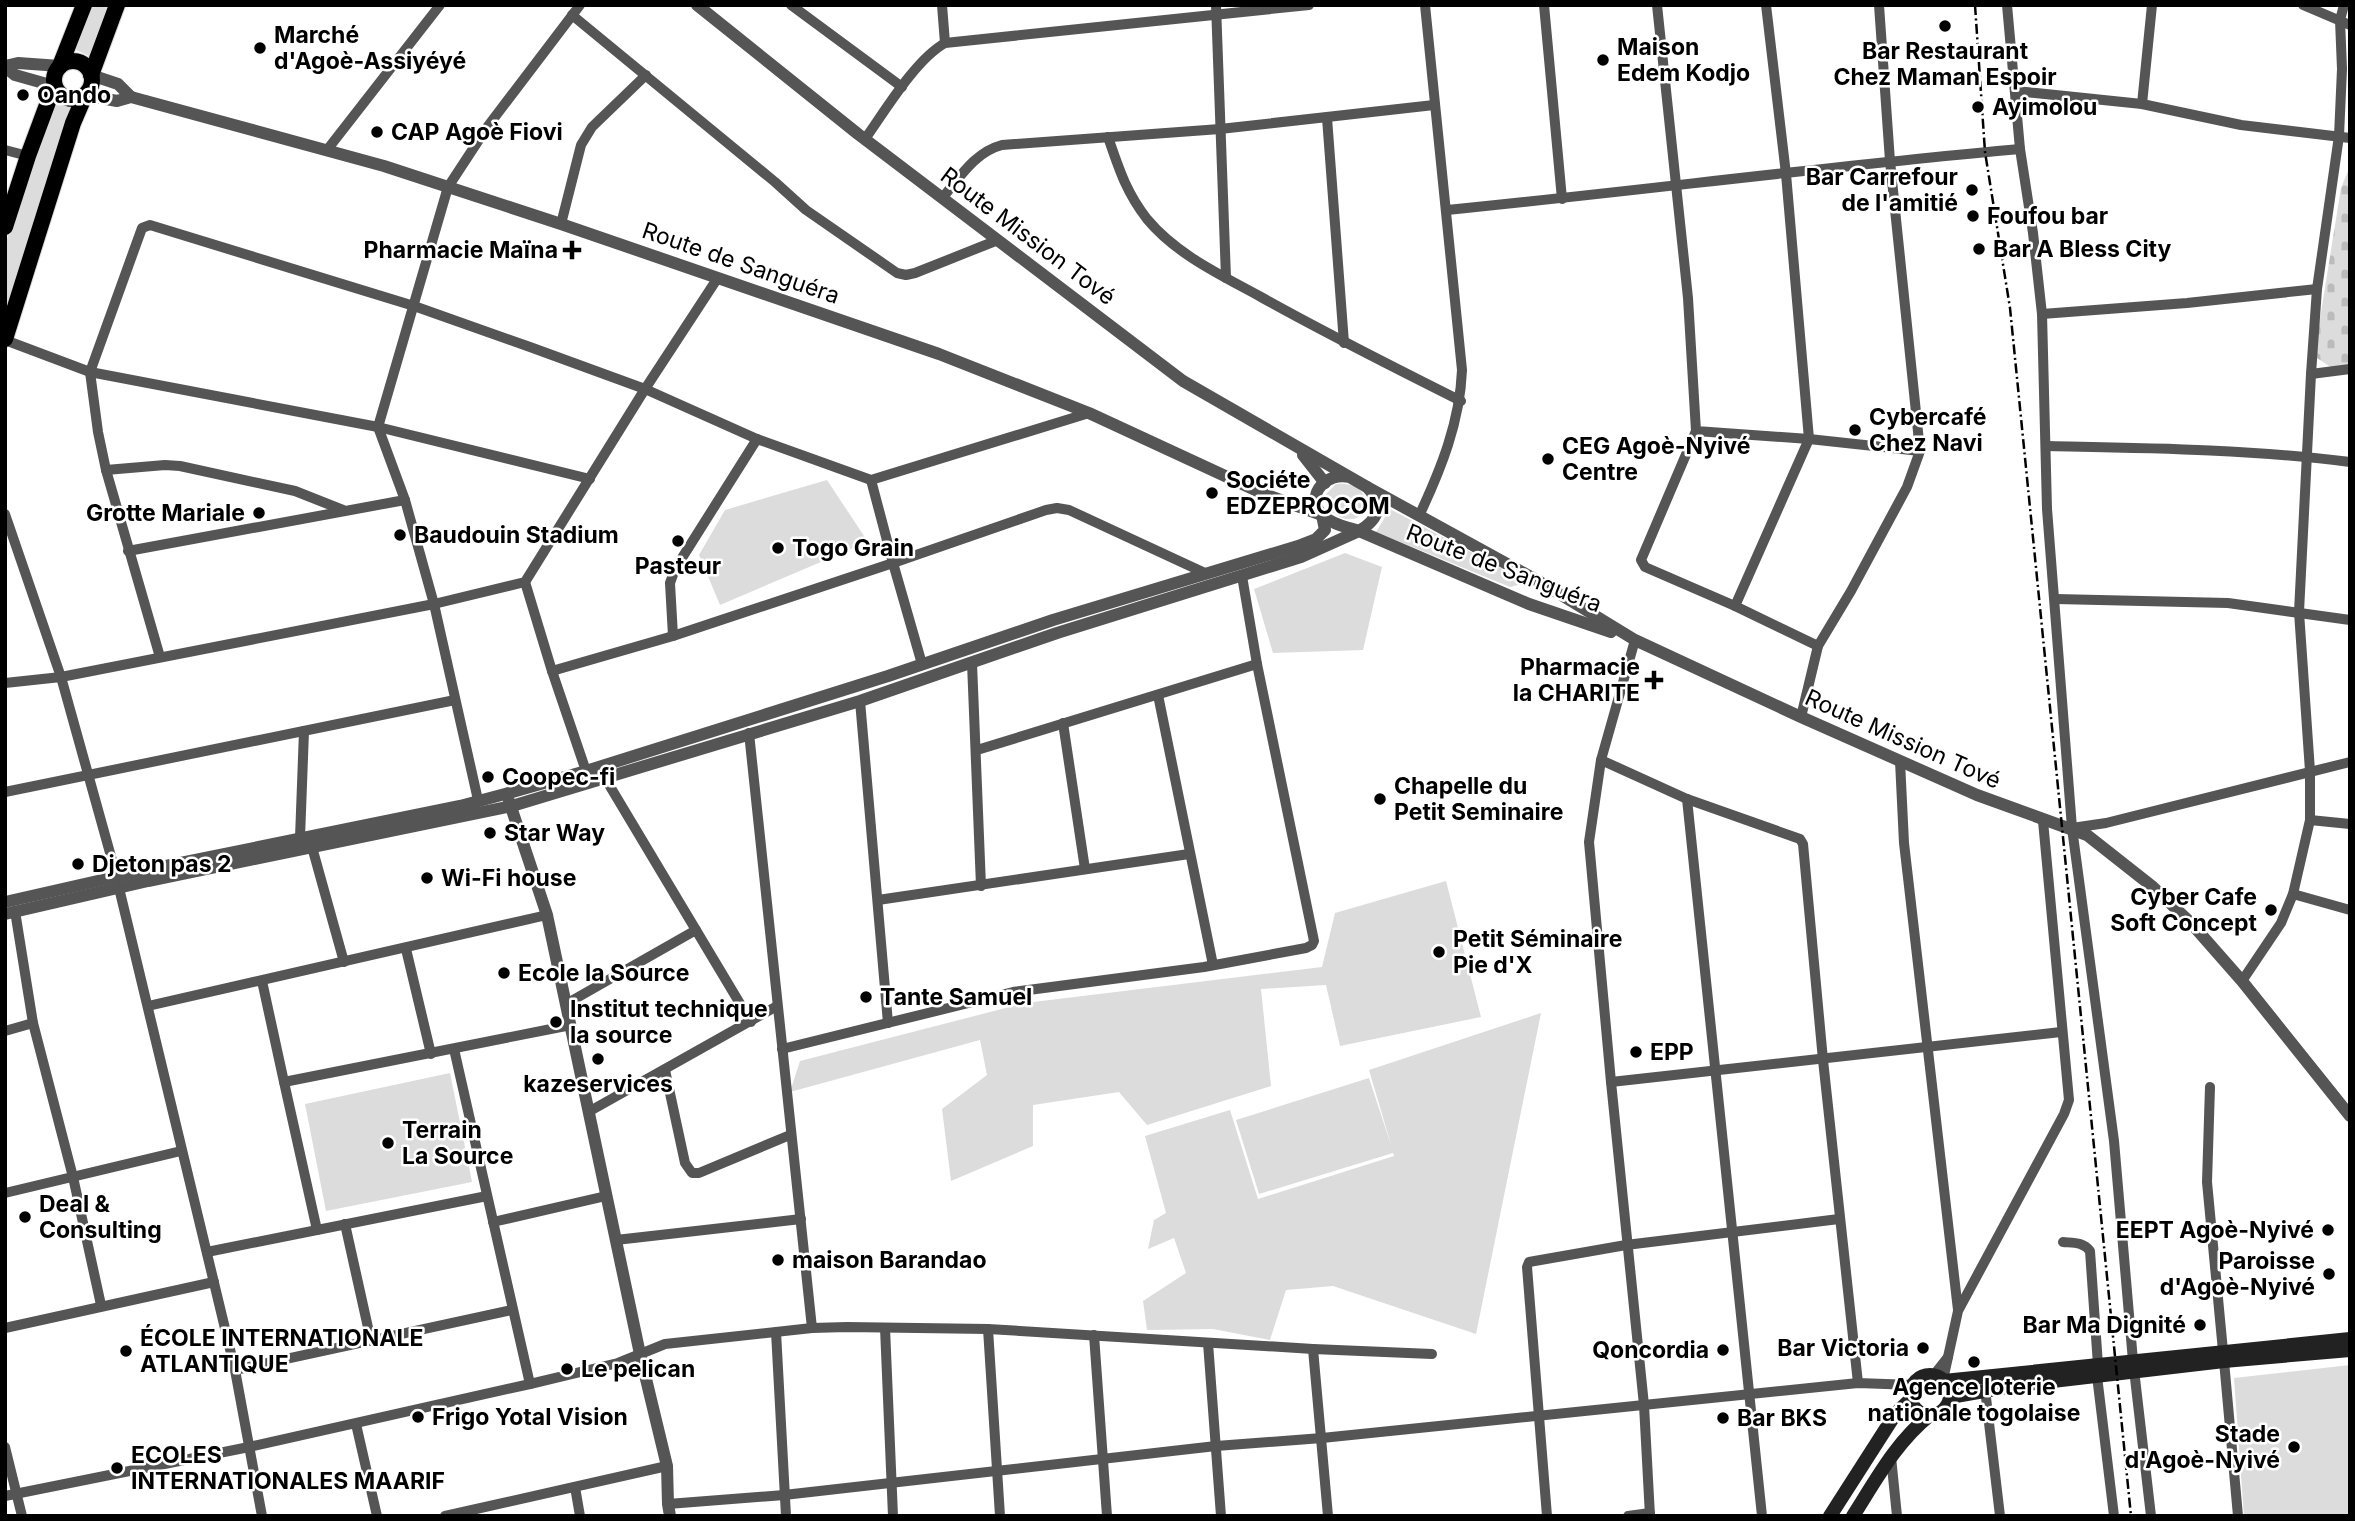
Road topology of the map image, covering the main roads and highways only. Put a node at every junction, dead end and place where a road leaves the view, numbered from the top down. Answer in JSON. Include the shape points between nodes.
{"nodes":[{"id":1,"x":84,"y":5,"type":"edge"},
{"id":2,"x":117,"y":5,"type":"edge"},
{"id":3,"x":60,"y":66,"type":"junction"},
{"id":4,"x":91,"y":75,"type":"junction"},
{"id":5,"x":54,"y":86,"type":"junction"},
{"id":6,"x":85,"y":95,"type":"junction"},
{"id":7,"x":5,"y":227,"type":"edge"},
{"id":8,"x":5,"y":339,"type":"edge"},
{"id":9,"x":2350,"y":1339,"type":"edge"},
{"id":10,"x":2350,"y":1350,"type":"edge"},
{"id":11,"x":2223,"y":1356,"type":"junction"},
{"id":12,"x":2098,"y":1370,"type":"junction"},
{"id":13,"x":1940,"y":1379,"type":"junction"},
{"id":14,"x":1911,"y":1393,"type":"junction"},
{"id":15,"x":1950,"y":1397,"type":"junction"},
{"id":16,"x":1930,"y":1415,"type":"junction"},
{"id":17,"x":1830,"y":1516,"type":"edge"},
{"id":18,"x":1853,"y":1516,"type":"edge"}],
"edges":[{"from":1,"to":3,"type":"main road"},
{"from":2,"to":4,"type":"main road"},
{"from":3,"to":4,"type":"main road","via":[[70,61],[81,63]]},
{"from":3,"to":5,"type":"main road"},
{"from":4,"to":6,"type":"main road"},
{"from":5,"to":6,"type":"main road","via":[[64,98],[75,100]]},
{"from":5,"to":7,"type":"main road"},
{"from":6,"to":8,"type":"main road"},
{"from":9,"to":11,"type":"main road"},
{"from":10,"to":11,"type":"main road"},
{"from":11,"to":12,"type":"main road"},
{"from":12,"to":13,"type":"main road"},
{"from":12,"to":15,"type":"main road"},
{"from":13,"to":14,"type":"main road","via":[[1918,1379]]},
{"from":13,"to":15,"type":"main road"},
{"from":14,"to":16,"type":"main road","via":[[1920,1412]]},
{"from":14,"to":17,"type":"main road"},
{"from":15,"to":16,"type":"main road","via":[[1940,1413]]},
{"from":16,"to":18,"type":"main road","via":[[1891,1456]]}]}
